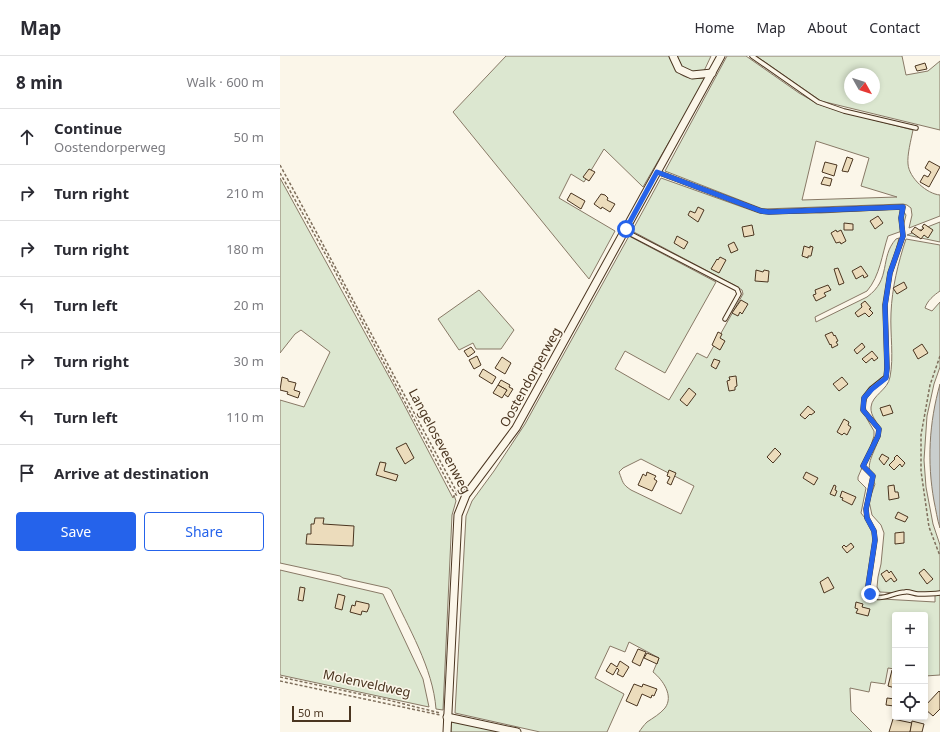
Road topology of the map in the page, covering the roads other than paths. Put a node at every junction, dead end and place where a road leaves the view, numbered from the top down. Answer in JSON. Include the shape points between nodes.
{"nodes":[{"id":1,"x":673,"y":56,"type":"edge"},
{"id":2,"x":721,"y":56,"type":"edge"},
{"id":3,"x":752,"y":56,"type":"edge"},
{"id":4,"x":712,"y":73,"type":"junction"},
{"id":5,"x":916,"y":128,"type":"dead end"},
{"id":6,"x":657,"y":172,"type":"junction"},
{"id":7,"x":625,"y":230,"type":"junction"},
{"id":8,"x":724,"y":319,"type":"dead end"},
{"id":9,"x":940,"y":593,"type":"edge"},
{"id":10,"x":448,"y":717,"type":"junction"},
{"id":11,"x":447,"y":732,"type":"edge"},
{"id":12,"x":517,"y":732,"type":"edge"}],
"edges":[{"from":1,"to":4,"type":"street","via":[[679,69],[692,76]]},
{"from":2,"to":4,"type":"street","name":"Oostendorperweg"},
{"from":3,"to":5,"type":"lane","via":[[818,102]]},
{"from":4,"to":6,"type":"street","name":"Oostendorperweg"},
{"from":6,"to":7,"type":"street","name":"Oostendorperweg"},
{"from":6,"to":9,"type":"lane","via":[[761,211],[903,207],[903,236],[890,273],[885,306],[886,378],[864,398],[863,410],[879,429],[863,466],[873,476],[866,509],[875,540],[868,586],[870,594],[876,598],[905,592]]},
{"from":7,"to":8,"type":"lane","via":[[737,290],[738,294]]},
{"from":7,"to":10,"type":"street","name":"Oostendorperweg","via":[[516,428],[462,503],[458,515]]},
{"from":10,"to":11,"type":"street","name":"Oostendorperweg"},
{"from":10,"to":12,"type":"street"}]}
